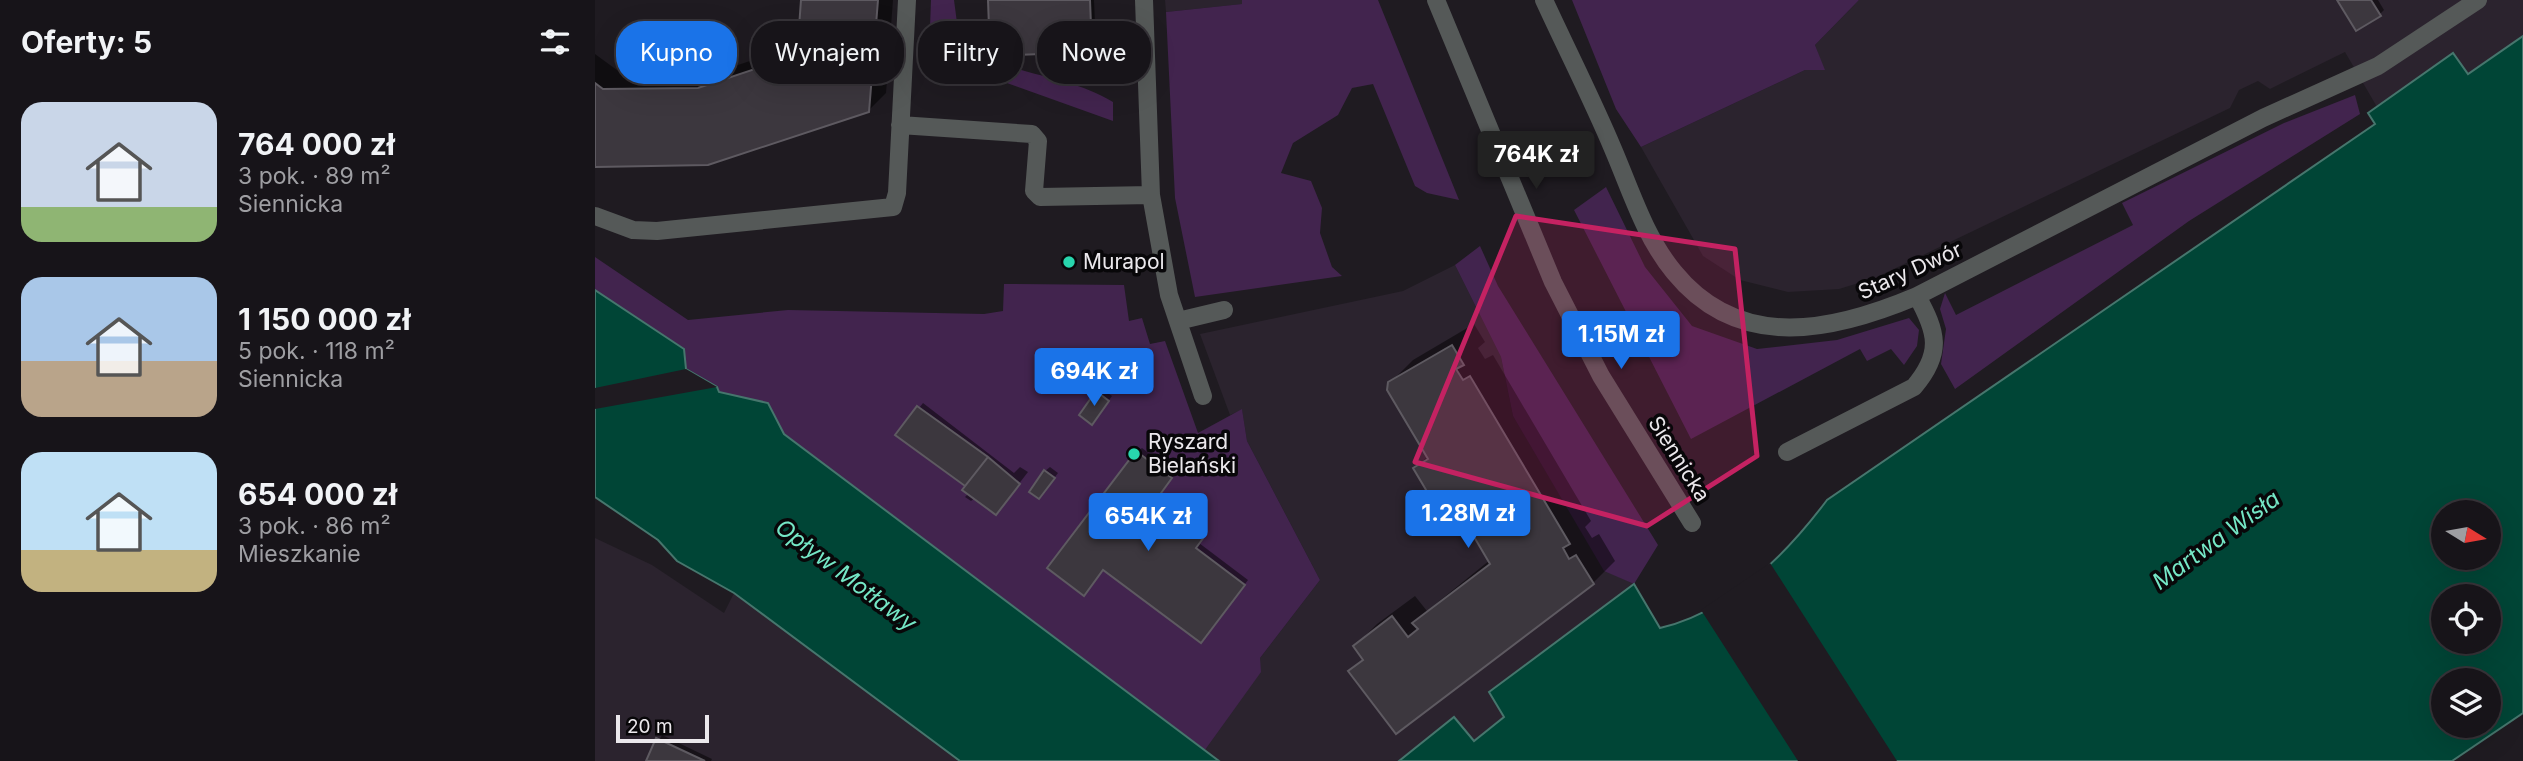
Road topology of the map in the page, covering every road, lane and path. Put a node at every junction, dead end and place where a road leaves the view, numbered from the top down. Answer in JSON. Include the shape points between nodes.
{"nodes":[{"id":1,"x":907,"y":0,"type":"edge"},
{"id":2,"x":1144,"y":0,"type":"edge"},
{"id":3,"x":1436,"y":0,"type":"edge"},
{"id":4,"x":1544,"y":0,"type":"edge"},
{"id":5,"x":2478,"y":0,"type":"edge"},
{"id":6,"x":900,"y":125,"type":"junction"},
{"id":7,"x":1151,"y":195,"type":"junction"},
{"id":8,"x":595,"y":216,"type":"edge"},
{"id":9,"x":1917,"y":296,"type":"junction"},
{"id":10,"x":1224,"y":310,"type":"dead end"},
{"id":11,"x":1178,"y":321,"type":"junction"},
{"id":12,"x":1203,"y":396,"type":"dead end"},
{"id":13,"x":1787,"y":452,"type":"dead end"},
{"id":14,"x":1692,"y":523,"type":"dead end"}],
"edges":[{"from":1,"to":6,"type":"street"},
{"from":2,"to":7,"type":"street"},
{"from":3,"to":14,"type":"street","name":"Siennicka","via":[[1553,282],[1601,376]]},
{"from":4,"to":9,"type":"street","name":"Stary Dwór","via":[[1644,224],[1674,272],[1706,303],[1740,320],[1776,327],[1819,327],[1868,317]]},
{"from":5,"to":9,"type":"street","name":"Stary Dwór","via":[[2378,66],[2263,118]]},
{"from":6,"to":7,"type":"street","via":[[1032,134],[1038,141],[1034,191],[1041,197]]},
{"from":6,"to":8,"type":"street","via":[[893,207],[657,231],[633,230]]},
{"from":7,"to":11,"type":"street","via":[[1159,250]]},
{"from":9,"to":13,"type":"street","via":[[1936,341],[1928,371],[1914,387]]},
{"from":10,"to":11,"type":"street"},
{"from":11,"to":12,"type":"street"}]}
